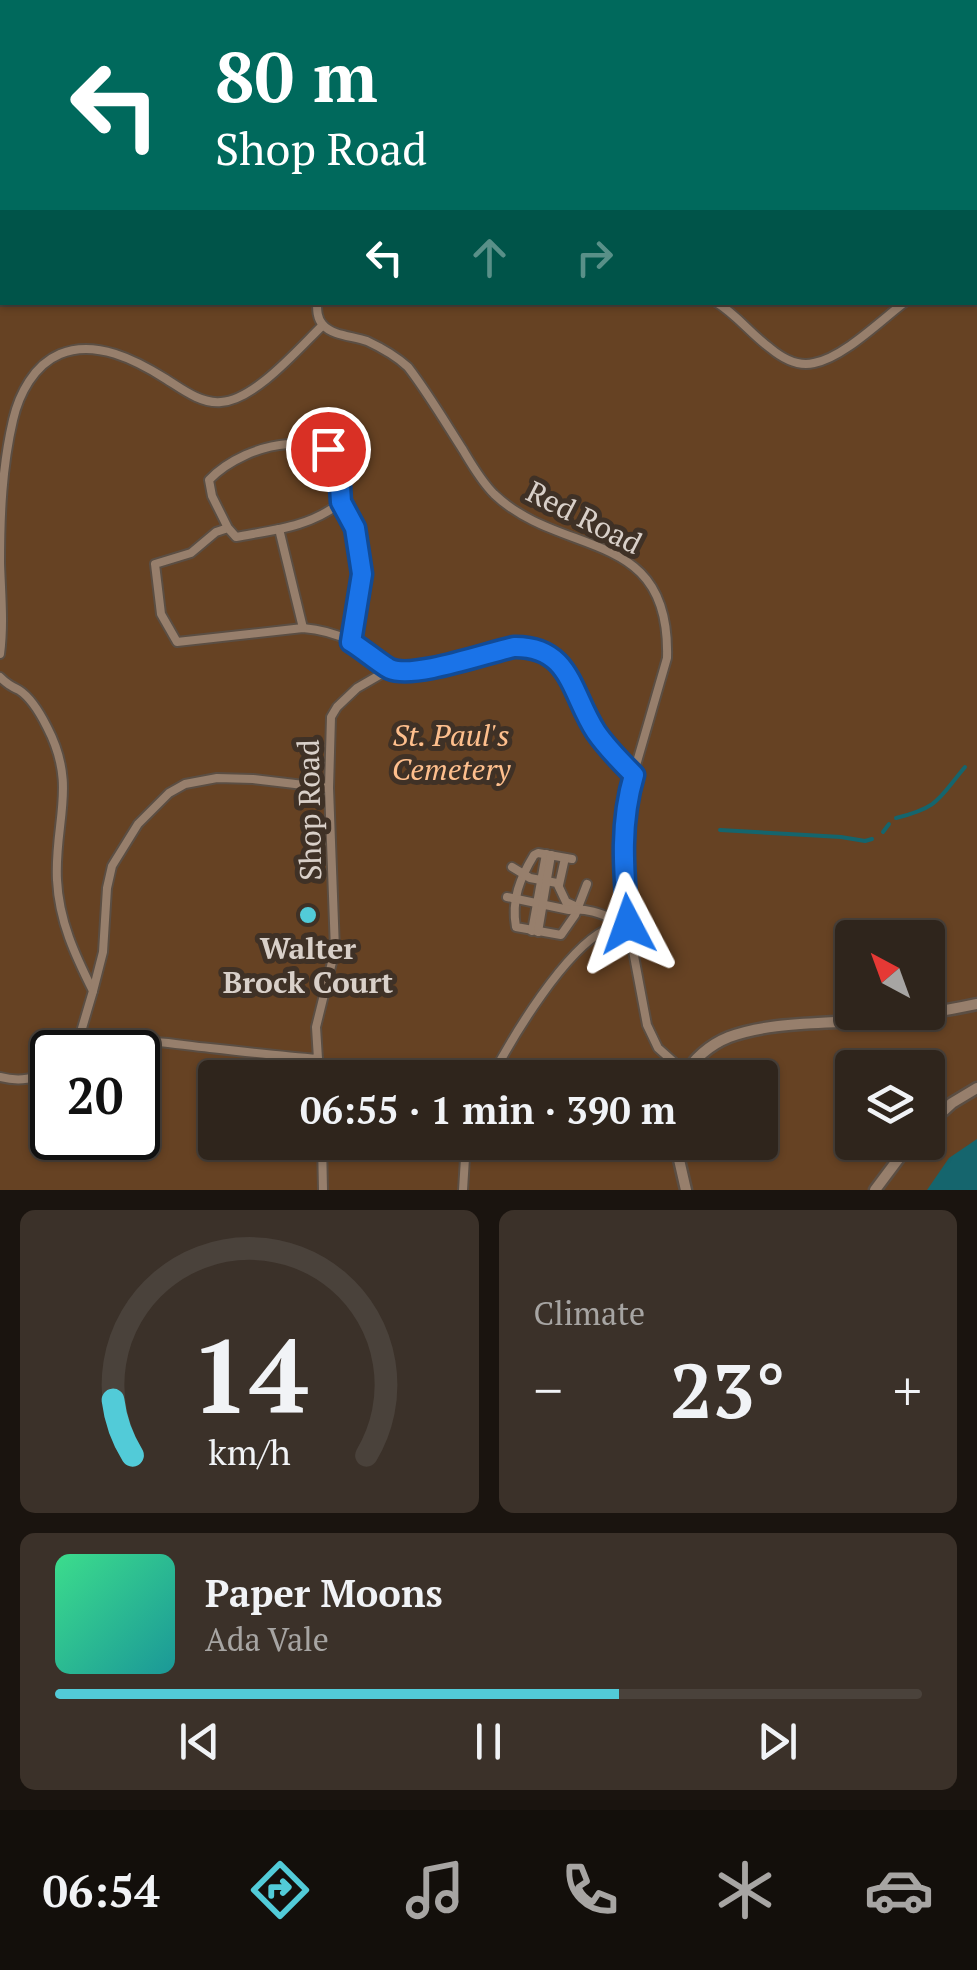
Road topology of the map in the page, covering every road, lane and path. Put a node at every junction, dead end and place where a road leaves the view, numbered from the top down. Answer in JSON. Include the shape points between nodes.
{"nodes":[{"id":1,"x":316,"y":305,"type":"edge"},
{"id":2,"x":720,"y":305,"type":"edge"},
{"id":3,"x":901,"y":305,"type":"edge"},
{"id":4,"x":323,"y":325,"type":"junction"},
{"id":5,"x":341,"y":502,"type":"junction"},
{"id":6,"x":228,"y":528,"type":"junction"},
{"id":7,"x":278,"y":528,"type":"junction"},
{"id":8,"x":303,"y":628,"type":"junction"},
{"id":9,"x":351,"y":642,"type":"junction"},
{"id":10,"x":0,"y":654,"type":"edge"},
{"id":11,"x":390,"y":669,"type":"junction"},
{"id":12,"x":0,"y":678,"type":"edge"},
{"id":13,"x":634,"y":775,"type":"junction"},
{"id":14,"x":329,"y":788,"type":"junction"},
{"id":15,"x":549,"y":855,"type":"junction"},
{"id":16,"x":512,"y":867,"type":"dead end"},
{"id":17,"x":523,"y":874,"type":"junction"},
{"id":18,"x":544,"y":881,"type":"junction"},
{"id":19,"x":586,"y":884,"type":"dead end"},
{"id":20,"x":559,"y":885,"type":"junction"},
{"id":21,"x":511,"y":898,"type":"junction"},
{"id":22,"x":540,"y":904,"type":"junction"},
{"id":23,"x":579,"y":908,"type":"junction"},
{"id":24,"x":628,"y":924,"type":"junction"},
{"id":25,"x":535,"y":932,"type":"junction"},
{"id":26,"x":93,"y":991,"type":"junction"},
{"id":27,"x":977,"y":1004,"type":"edge"},
{"id":28,"x":83,"y":1030,"type":"edge"},
{"id":29,"x":160,"y":1042,"type":"edge"},
{"id":30,"x":318,"y":1060,"type":"joint"},
{"id":31,"x":501,"y":1060,"type":"edge"},
{"id":32,"x":670,"y":1060,"type":"edge"},
{"id":33,"x":696,"y":1060,"type":"edge"},
{"id":34,"x":0,"y":1077,"type":"edge"},
{"id":35,"x":30,"y":1079,"type":"edge"},
{"id":36,"x":977,"y":1088,"type":"edge"},
{"id":37,"x":945,"y":1110,"type":"edge"},
{"id":38,"x":322,"y":1160,"type":"edge"},
{"id":39,"x":465,"y":1160,"type":"edge"},
{"id":40,"x":680,"y":1160,"type":"edge"},
{"id":41,"x":898,"y":1160,"type":"edge"},
{"id":42,"x":323,"y":1190,"type":"edge"},
{"id":43,"x":464,"y":1190,"type":"edge"},
{"id":44,"x":686,"y":1190,"type":"edge"},
{"id":45,"x":875,"y":1190,"type":"edge"}],
"edges":[{"from":1,"to":4,"type":"lane"},
{"from":2,"to":3,"type":"lane","via":[[778,354],[802,363],[846,347]]},
{"from":4,"to":10,"type":"lane","via":[[257,387],[223,402],[190,394],[136,361],[100,351],[69,351],[37,370],[14,414],[5,457]]},
{"from":4,"to":13,"type":"lane","name":"Red Road","via":[[408,367],[500,499],[616,554],[651,587],[666,618],[668,658]]},
{"from":5,"to":6,"type":"lane","via":[[328,449],[286,444],[244,456],[209,480]]},
{"from":5,"to":7,"type":"lane","via":[[309,522]]},
{"from":5,"to":9,"type":"lane","via":[[355,528],[362,574]]},
{"from":6,"to":7,"type":"lane","via":[[236,538]]},
{"from":6,"to":8,"type":"lane","via":[[191,553],[154,564],[161,614],[177,642]]},
{"from":7,"to":8,"type":"lane"},
{"from":8,"to":9,"type":"lane"},
{"from":9,"to":11,"type":"lane"},
{"from":11,"to":13,"type":"lane","via":[[431,670],[514,647],[548,654],[562,666],[596,732]]},
{"from":11,"to":14,"type":"lane","name":"Shop Road","via":[[337,707]]},
{"from":12,"to":26,"type":"lane","via":[[38,712],[63,765],[61,915]]},
{"from":13,"to":24,"type":"lane","name":"Red Road","via":[[623,825]]},
{"from":14,"to":26,"type":"lane","via":[[218,778],[169,793],[138,824],[112,866]]},
{"from":14,"to":30,"type":"lane","name":"Shop Road","via":[[336,950],[316,1026]]},
{"from":15,"to":17,"type":"lane","via":[[534,855]]},
{"from":15,"to":18,"type":"lane"},
{"from":15,"to":20,"type":"lane","via":[[569,858]]},
{"from":16,"to":17,"type":"lane"},
{"from":17,"to":18,"type":"lane"},
{"from":17,"to":21,"type":"lane"},
{"from":18,"to":20,"type":"lane"},
{"from":18,"to":22,"type":"lane"},
{"from":19,"to":23,"type":"lane"},
{"from":20,"to":23,"type":"lane","via":[[566,902]]},
{"from":21,"to":22,"type":"lane"},
{"from":21,"to":25,"type":"lane","via":[[516,927]]},
{"from":22,"to":23,"type":"lane"},
{"from":22,"to":25,"type":"lane"},
{"from":23,"to":24,"type":"lane"},
{"from":23,"to":25,"type":"lane","via":[[561,935]]},
{"from":24,"to":31,"type":"lane","via":[[596,935],[572,958]]},
{"from":24,"to":32,"type":"lane","name":"Red Road","via":[[651,1037]]},
{"from":26,"to":28,"type":"lane"},
{"from":27,"to":33,"type":"street","via":[[748,1032],[717,1043]]},
{"from":29,"to":30,"type":"lane"},
{"from":34,"to":35,"type":"lane"},
{"from":36,"to":37,"type":"street"},
{"from":38,"to":42,"type":"lane"},
{"from":39,"to":43,"type":"lane"},
{"from":40,"to":44,"type":"street"},
{"from":41,"to":45,"type":"street"}]}
